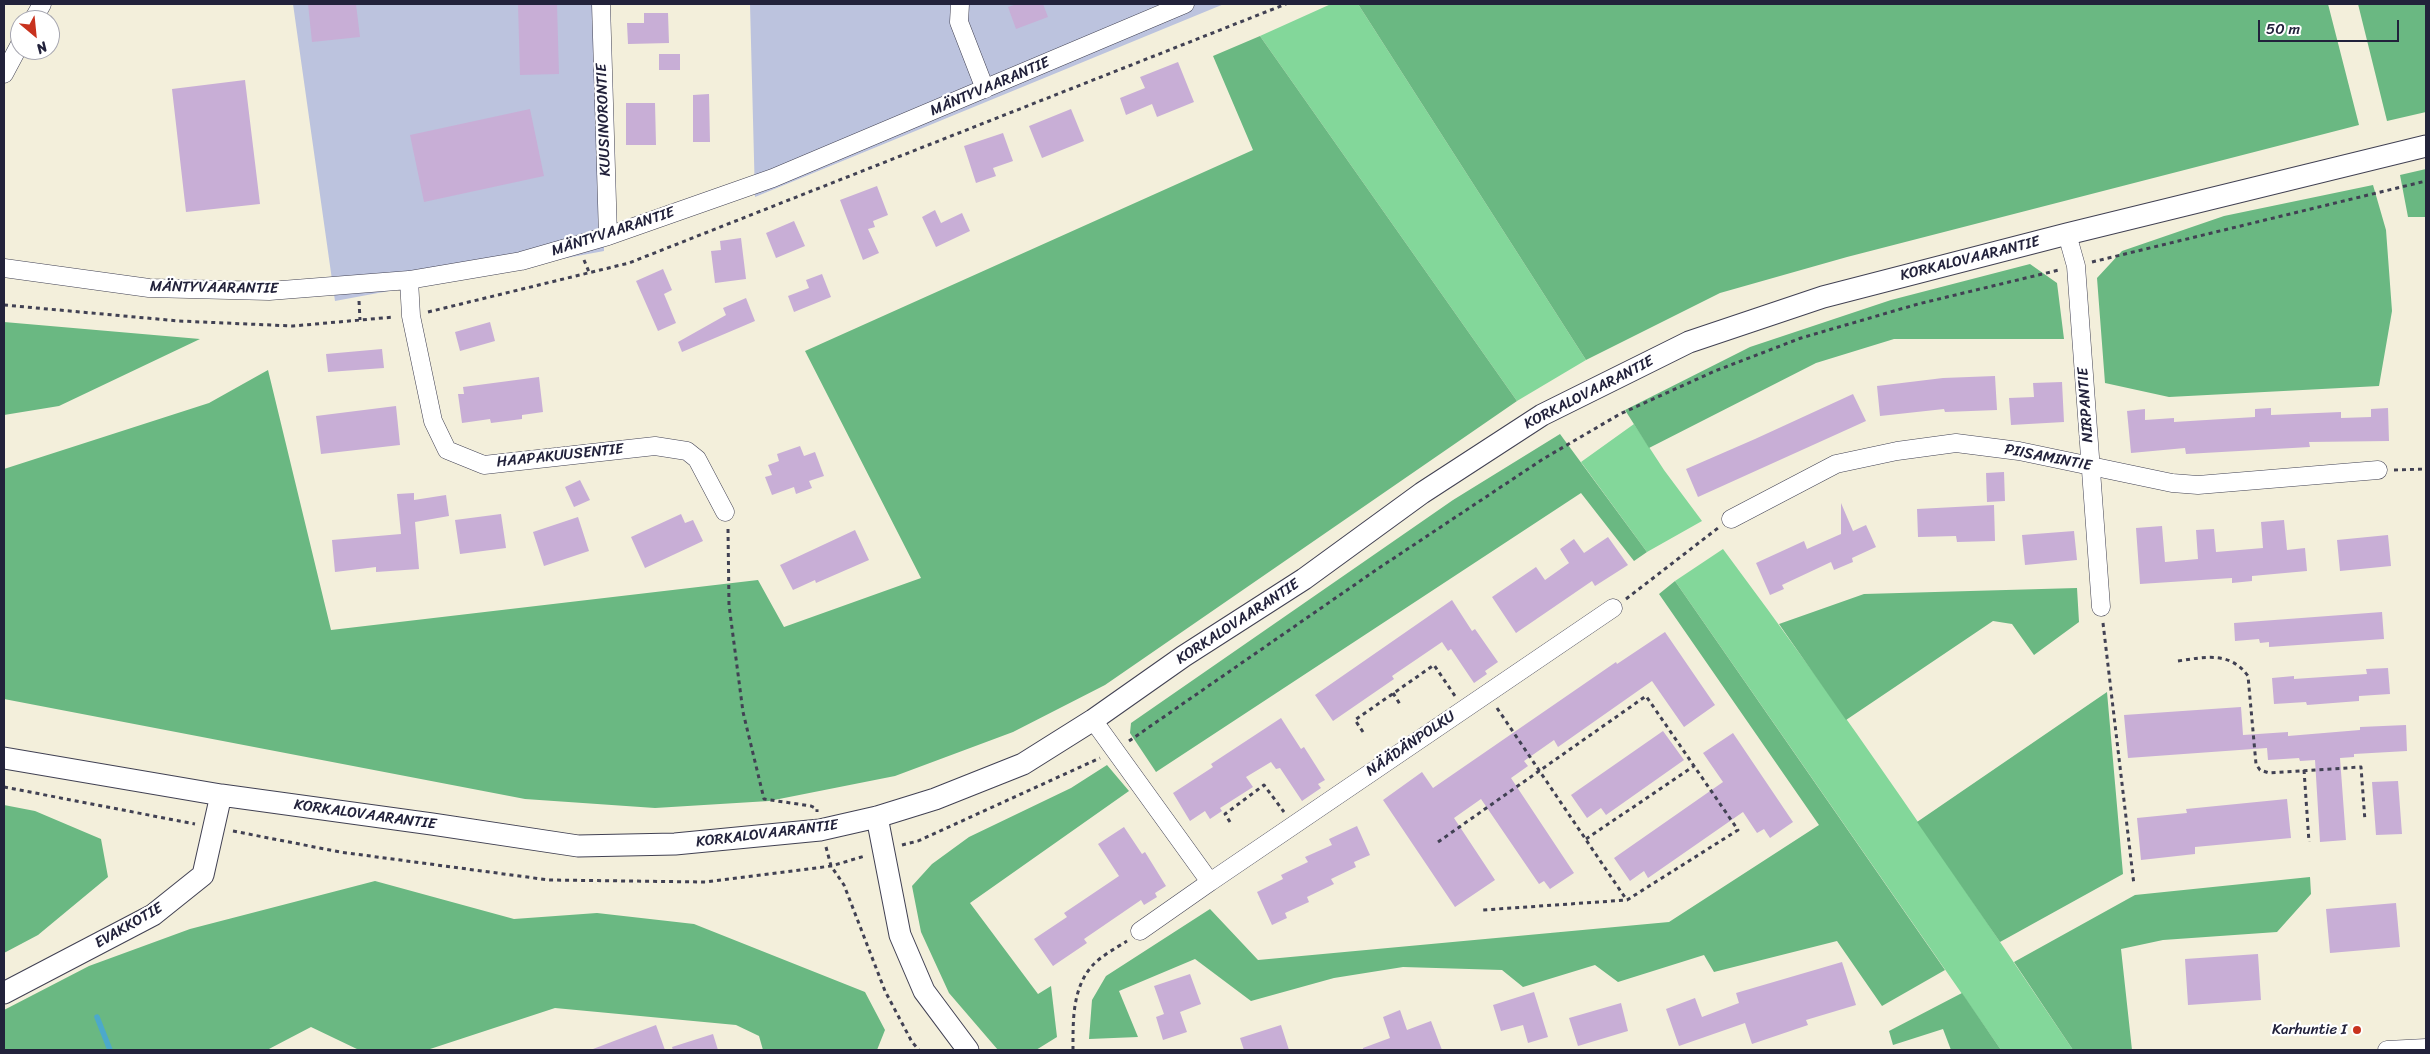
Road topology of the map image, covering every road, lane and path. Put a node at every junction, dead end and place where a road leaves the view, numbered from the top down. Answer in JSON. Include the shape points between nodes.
{"nodes":[{"id":1,"x":601,"y":4,"type":"edge"},
{"id":2,"x":960,"y":4,"type":"edge"},
{"id":3,"x":1185,"y":4,"type":"edge"},
{"id":4,"x":11,"y":60,"type":"edge"},
{"id":5,"x":4,"y":74,"type":"edge"},
{"id":6,"x":985,"y":89,"type":"junction"},
{"id":7,"x":2426,"y":146,"type":"edge"},
{"id":8,"x":2426,"y":181,"type":"edge"},
{"id":9,"x":2067,"y":234,"type":"junction"},
{"id":10,"x":608,"y":236,"type":"junction"},
{"id":11,"x":2076,"y":266,"type":"junction"},
{"id":12,"x":4,"y":268,"type":"edge"},
{"id":13,"x":409,"y":280,"type":"junction"},
{"id":14,"x":2091,"y":466,"type":"junction"},
{"id":15,"x":2426,"y":469,"type":"edge"},
{"id":16,"x":2378,"y":470,"type":"joint"},
{"id":17,"x":726,"y":512,"type":"joint"},
{"id":18,"x":1730,"y":519,"type":"joint"},
{"id":19,"x":2101,"y":607,"type":"joint"},
{"id":20,"x":1613,"y":608,"type":"joint"},
{"id":21,"x":2178,"y":660,"type":"dead end"},
{"id":22,"x":1393,"y":693,"type":"junction"},
{"id":23,"x":1487,"y":693,"type":"junction"},
{"id":24,"x":1401,"y":706,"type":"dead end"},
{"id":25,"x":1464,"y":708,"type":"junction"},
{"id":26,"x":1093,"y":720,"type":"junction"},
{"id":27,"x":1363,"y":732,"type":"dead end"},
{"id":28,"x":1116,"y":751,"type":"junction"},
{"id":29,"x":4,"y":758,"type":"edge"},
{"id":30,"x":1694,"y":766,"type":"junction"},
{"id":31,"x":1540,"y":770,"type":"junction"},
{"id":32,"x":2304,"y":770,"type":"junction"},
{"id":33,"x":4,"y":787,"type":"edge"},
{"id":34,"x":221,"y":795,"type":"junction"},
{"id":35,"x":878,"y":817,"type":"junction"},
{"id":36,"x":2365,"y":821,"type":"dead end"},
{"id":37,"x":1230,"y":822,"type":"dead end"},
{"id":38,"x":1293,"y":825,"type":"junction"},
{"id":39,"x":214,"y":828,"type":"junction"},
{"id":40,"x":820,"y":830,"type":"junction"},
{"id":41,"x":1586,"y":839,"type":"junction"},
{"id":42,"x":1438,"y":842,"type":"dead end"},
{"id":43,"x":2309,"y":842,"type":"dead end"},
{"id":44,"x":883,"y":851,"type":"junction"},
{"id":45,"x":831,"y":866,"type":"junction"},
{"id":46,"x":1210,"y":882,"type":"junction"},
{"id":47,"x":2134,"y":885,"type":"dead end"},
{"id":48,"x":1626,"y":900,"type":"junction"},
{"id":49,"x":1483,"y":910,"type":"dead end"},
{"id":50,"x":1140,"y":931,"type":"joint"},
{"id":51,"x":4,"y":993,"type":"edge"},
{"id":52,"x":2426,"y":1048,"type":"edge"},
{"id":53,"x":919,"y":1050,"type":"edge"},
{"id":54,"x":968,"y":1050,"type":"edge"},
{"id":55,"x":1073,"y":1050,"type":"edge"},
{"id":56,"x":2387,"y":1050,"type":"edge"}],
"edges":[{"from":1,"to":10,"type":"street","name":"KUUSINORONTIE"},
{"from":2,"to":6,"type":"street","via":[[960,22]]},
{"from":3,"to":6,"type":"street","name":"MÄNTYVAARANTIE"},
{"from":4,"to":5,"type":"street"},
{"from":6,"to":10,"type":"street","name":"MÄNTYVAARANTIE","via":[[773,178]]},
{"from":7,"to":9,"type":"street","name":"KORKALOVAARANTIE"},
{"from":8,"to":11,"type":"path"},
{"from":9,"to":11,"type":"street","name":"NIRPANTIE"},
{"from":9,"to":26,"type":"street","name":"KORKALOVAARANTIE","via":[[1823,297],[1689,342],[1542,415],[1422,493],[1304,579],[1184,656]]},
{"from":10,"to":13,"type":"street","name":"MÄNTYVAARANTIE","via":[[521,261]]},
{"from":11,"to":14,"type":"street","name":"NIRPANTIE"},
{"from":11,"to":28,"type":"path","via":[[1918,304],[1801,338],[1715,371],[1620,414],[1543,459],[1384,564]]},
{"from":12,"to":13,"type":"street","name":"MÄNTYVAARANTIE","via":[[149,288],[269,291]]},
{"from":13,"to":17,"type":"street","name":"HAAPAKUUSENTIE","via":[[411,316],[433,421],[447,450],[484,465],[656,446],[687,451],[697,459]]},
{"from":14,"to":16,"type":"street","name":"PIISAMINTIE","via":[[2172,483],[2198,485]]},
{"from":14,"to":18,"type":"street","name":"PIISAMINTIE","via":[[2019,451],[1956,443],[1897,451],[1836,464]]},
{"from":14,"to":19,"type":"street","name":"NIRPANTIE"},
{"from":15,"to":16,"type":"path"},
{"from":17,"to":40,"type":"path","via":[[730,535],[729,605],[742,702],[764,798],[817,809]]},
{"from":18,"to":20,"type":"path"},
{"from":19,"to":47,"type":"path"},
{"from":20,"to":23,"type":"street","name":"NÄÄDÄNPOLKU"},
{"from":21,"to":32,"type":"path","via":[[2215,656],[2240,665],[2248,676],[2256,764],[2260,770],[2269,773]]},
{"from":22,"to":24,"type":"path"},
{"from":22,"to":25,"type":"path","via":[[1434,665]]},
{"from":22,"to":27,"type":"path","via":[[1355,720]]},
{"from":23,"to":25,"type":"street","name":"NÄÄDÄNPOLKU"},
{"from":23,"to":31,"type":"path"},
{"from":25,"to":38,"type":"street","name":"NÄÄDÄNPOLKU"},
{"from":26,"to":28,"type":"street"},
{"from":26,"to":35,"type":"street","name":"KORKALOVAARANTIE","via":[[1023,764],[935,799]]},
{"from":28,"to":44,"type":"path","via":[[918,841]]},
{"from":28,"to":46,"type":"street"},
{"from":29,"to":34,"type":"street","name":"KORKALOVAARANTIE"},
{"from":30,"to":31,"type":"path","via":[[1646,696]]},
{"from":30,"to":41,"type":"path"},
{"from":30,"to":48,"type":"path","via":[[1738,830]]},
{"from":31,"to":41,"type":"path"},
{"from":31,"to":42,"type":"path"},
{"from":32,"to":36,"type":"path","via":[[2361,766]]},
{"from":32,"to":43,"type":"path"},
{"from":33,"to":39,"type":"path"},
{"from":34,"to":39,"type":"street","name":"EVAKKOTIE"},
{"from":34,"to":40,"type":"street","name":"KORKALOVAARANTIE","via":[[578,846],[676,844]]},
{"from":35,"to":40,"type":"street","name":"KORKALOVAARANTIE"},
{"from":35,"to":44,"type":"street"},
{"from":37,"to":38,"type":"path","via":[[1225,814],[1264,785]]},
{"from":38,"to":46,"type":"street","name":"NÄÄDÄNPOLKU"},
{"from":39,"to":45,"type":"path","via":[[340,852],[549,880],[706,882]]},
{"from":39,"to":51,"type":"street","name":"EVAKKOTIE","via":[[203,875],[160,910]]},
{"from":40,"to":45,"type":"path"},
{"from":41,"to":48,"type":"path"},
{"from":44,"to":45,"type":"path"},
{"from":44,"to":54,"type":"street","via":[[900,935],[924,991]]},
{"from":45,"to":53,"type":"path","via":[[844,885],[885,991]]},
{"from":46,"to":50,"type":"street","name":"NÄÄDÄNPOLKU"},
{"from":48,"to":49,"type":"path"},
{"from":50,"to":55,"type":"path","via":[[1093,965],[1080,985],[1073,1013]]},
{"from":52,"to":56,"type":"street"}]}
